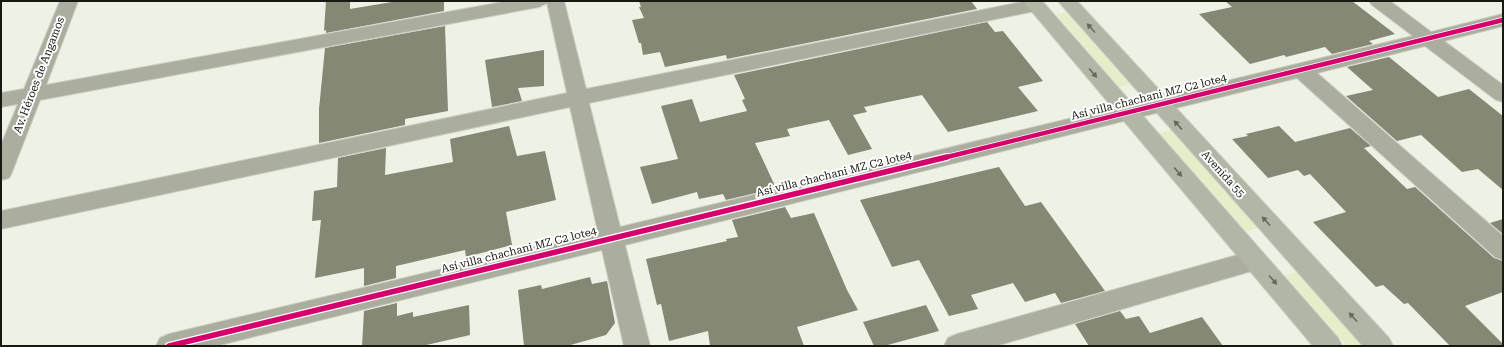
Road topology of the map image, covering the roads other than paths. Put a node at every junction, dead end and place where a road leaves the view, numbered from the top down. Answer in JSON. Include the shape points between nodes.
{"nodes":[{"id":1,"x":69,"y":1,"type":"edge"},
{"id":2,"x":539,"y":1,"type":"edge"},
{"id":3,"x":555,"y":1,"type":"edge"},
{"id":4,"x":1067,"y":1,"type":"edge"},
{"id":5,"x":1378,"y":1,"type":"edge"},
{"id":6,"x":1033,"y":3,"type":"edge"},
{"id":7,"x":1503,"y":20,"type":"edge"},
{"id":8,"x":1429,"y":39,"type":"junction"},
{"id":9,"x":1301,"y":70,"type":"junction"},
{"id":10,"x":33,"y":94,"type":"junction"},
{"id":11,"x":1503,"y":95,"type":"edge"},
{"id":12,"x":578,"y":98,"type":"junction"},
{"id":13,"x":1,"y":100,"type":"edge"},
{"id":14,"x":1160,"y":105,"type":"junction"},
{"id":15,"x":1127,"y":113,"type":"junction"},
{"id":16,"x":1,"y":172,"type":"edge"},
{"id":17,"x":1,"y":220,"type":"edge"},
{"id":18,"x":611,"y":238,"type":"junction"},
{"id":19,"x":1503,"y":250,"type":"edge"},
{"id":20,"x":1255,"y":260,"type":"junction"},
{"id":21,"x":169,"y":346,"type":"edge"},
{"id":22,"x":637,"y":346,"type":"edge"},
{"id":23,"x":957,"y":346,"type":"edge"},
{"id":24,"x":1329,"y":346,"type":"edge"},
{"id":25,"x":1380,"y":346,"type":"edge"}],
"edges":[{"from":1,"to":10,"type":"street","name":"Av. Héroes de Angamos"},
{"from":2,"to":10,"type":"street"},
{"from":3,"to":12,"type":"street"},
{"from":14,"to":4,"type":"street","name":"Avenida 55","one_way":true},
{"from":5,"to":8,"type":"street"},
{"from":6,"to":12,"type":"street"},
{"from":6,"to":15,"type":"street","one_way":true},
{"from":7,"to":8,"type":"street","name":"Así villa chachani MZ C2 lote4"},
{"from":8,"to":9,"type":"street","name":"Así villa chachani MZ C2 lote4"},
{"from":8,"to":11,"type":"street"},
{"from":9,"to":14,"type":"street","name":"Así villa chachani MZ C2 lote4"},
{"from":9,"to":19,"type":"street"},
{"from":10,"to":13,"type":"street"},
{"from":10,"to":16,"type":"street","name":"Av. Héroes de Angamos"},
{"from":12,"to":17,"type":"street"},
{"from":12,"to":18,"type":"street"},
{"from":14,"to":15,"type":"street","name":"Así villa chachani MZ C2 lote4"},
{"from":25,"to":14,"type":"street","name":"Avenida 55","one_way":true},
{"from":15,"to":18,"type":"street","name":"Así villa chachani MZ C2 lote4"},
{"from":15,"to":20,"type":"street","one_way":true},
{"from":18,"to":21,"type":"street","name":"Así villa chachani MZ C2 lote4"},
{"from":18,"to":22,"type":"street"},
{"from":20,"to":23,"type":"street"},
{"from":20,"to":24,"type":"street","one_way":true}]}
